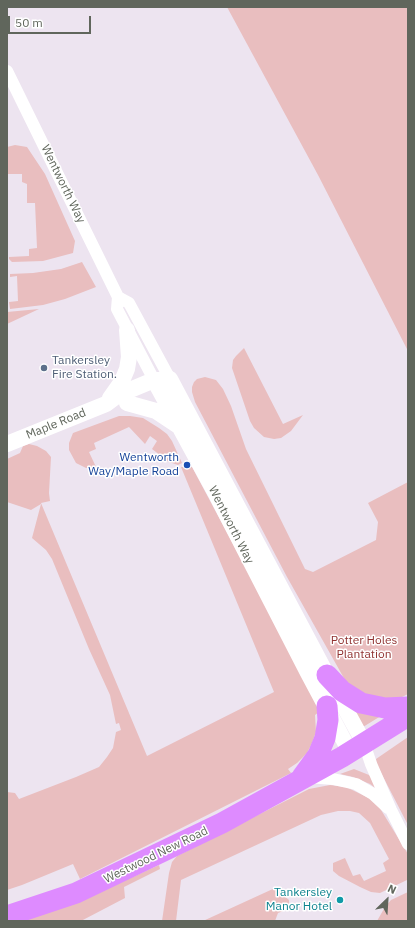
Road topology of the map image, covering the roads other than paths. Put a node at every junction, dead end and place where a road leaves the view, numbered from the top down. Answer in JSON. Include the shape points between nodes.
{"nodes":[{"id":1,"x":7,"y":71,"type":"edge"},
{"id":2,"x":118,"y":297,"type":"junction"},
{"id":3,"x":127,"y":330,"type":"junction"},
{"id":4,"x":161,"y":383,"type":"junction"},
{"id":5,"x":127,"y":403,"type":"junction"},
{"id":6,"x":106,"y":404,"type":"junction"},
{"id":7,"x":180,"y":427,"type":"junction"},
{"id":8,"x":7,"y":444,"type":"edge"},
{"id":9,"x":327,"y":675,"type":"junction"},
{"id":10,"x":327,"y":706,"type":"junction"},
{"id":11,"x":408,"y":706,"type":"edge"},
{"id":12,"x":408,"y":716,"type":"edge"},
{"id":13,"x":358,"y":748,"type":"junction"},
{"id":14,"x":303,"y":779,"type":"junction"},
{"id":15,"x":391,"y":810,"type":"junction"},
{"id":16,"x":408,"y":844,"type":"edge"},
{"id":17,"x":7,"y":916,"type":"edge"}],
"edges":[{"from":1,"to":2,"type":"street","name":"Wentworth Way"},
{"from":2,"to":3,"type":"street","name":"Wentworth Way","via":[[117,309]]},
{"from":2,"to":4,"type":"street","name":"Wentworth Way","via":[[128,304]]},
{"from":3,"to":4,"type":"street","name":"Wentworth Way"},
{"from":3,"to":6,"type":"street","via":[[127,369]]},
{"from":4,"to":5,"type":"street","name":"Maple Road"},
{"from":4,"to":6,"type":"street","name":"Maple Road","via":[[118,395]]},
{"from":4,"to":7,"type":"street","name":"Wentworth Way"},
{"from":4,"to":9,"type":"street","name":"Wentworth Way"},
{"from":5,"to":6,"type":"street","name":"Maple Road"},
{"from":5,"to":7,"type":"street","via":[[156,411]]},
{"from":6,"to":8,"type":"street","name":"Maple Road"},
{"from":7,"to":10,"type":"street","name":"Wentworth Way"},
{"from":9,"to":11,"type":"highway","via":[[342,691],[361,703],[385,708]]},
{"from":9,"to":13,"type":"street","name":"Wentworth Way"},
{"from":10,"to":13,"type":"street","name":"Wentworth Way"},
{"from":10,"to":14,"type":"highway","via":[[327,724],[322,748]]},
{"from":12,"to":13,"type":"highway","name":"Westwood New Road"},
{"from":13,"to":14,"type":"highway","name":"Westwood New Road"},
{"from":13,"to":15,"type":"street","via":[[371,764]]},
{"from":14,"to":15,"type":"street","via":[[333,779],[356,784],[373,794]]},
{"from":14,"to":17,"type":"highway","name":"Westwood New Road","via":[[222,822],[82,890]]},
{"from":15,"to":16,"type":"street"}]}
